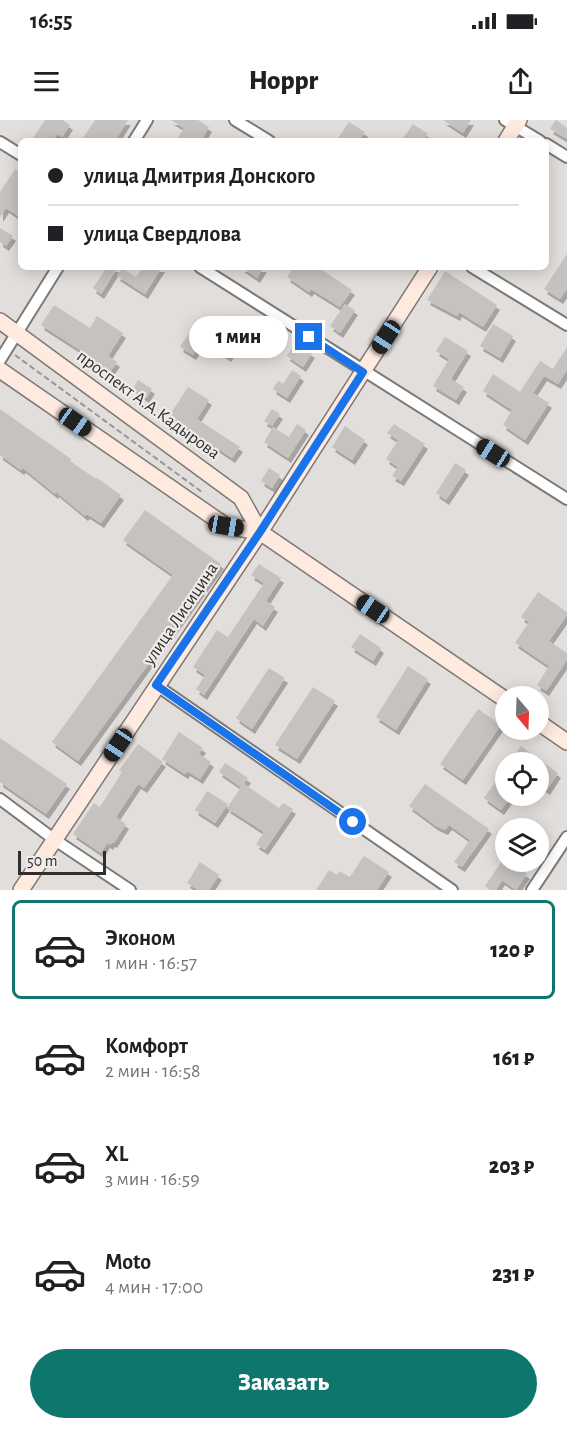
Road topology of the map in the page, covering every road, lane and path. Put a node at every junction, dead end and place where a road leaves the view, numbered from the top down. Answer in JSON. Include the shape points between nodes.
{"nodes":[{"id":1,"x":147,"y":120,"type":"edge"},
{"id":2,"x":235,"y":120,"type":"edge"},
{"id":3,"x":513,"y":122,"type":"edge"},
{"id":4,"x":136,"y":138,"type":"edge"},
{"id":5,"x":264,"y":138,"type":"edge"},
{"id":6,"x":507,"y":138,"type":"edge"},
{"id":7,"x":536,"y":138,"type":"edge"},
{"id":8,"x":0,"y":142,"type":"edge"},
{"id":9,"x":549,"y":146,"type":"edge"},
{"id":10,"x":18,"y":153,"type":"edge"},
{"id":11,"x":567,"y":157,"type":"edge"},
{"id":12,"x":56,"y":270,"type":"edge"},
{"id":13,"x":205,"y":270,"type":"edge"},
{"id":14,"x":428,"y":270,"type":"edge"},
{"id":15,"x":477,"y":270,"type":"edge"},
{"id":16,"x":0,"y":321,"type":"edge"},
{"id":17,"x":567,"y":325,"type":"edge"},
{"id":18,"x":18,"y":334,"type":"junction"},
{"id":19,"x":7,"y":349,"type":"junction"},
{"id":20,"x":0,"y":360,"type":"edge"},
{"id":21,"x":0,"y":370,"type":"edge"},
{"id":22,"x":363,"y":372,"type":"junction"},
{"id":23,"x":203,"y":492,"type":"dead end"},
{"id":24,"x":567,"y":499,"type":"edge"},
{"id":25,"x":260,"y":532,"type":"junction"},
{"id":26,"x":156,"y":685,"type":"junction"},
{"id":27,"x":495,"y":692,"type":"edge"},
{"id":28,"x":549,"y":730,"type":"edge"},
{"id":29,"x":567,"y":742,"type":"edge"},
{"id":30,"x":0,"y":799,"type":"edge"},
{"id":31,"x":567,"y":837,"type":"edge"},
{"id":32,"x":55,"y":840,"type":"junction"},
{"id":33,"x":21,"y":890,"type":"edge"},
{"id":34,"x":130,"y":890,"type":"edge"},
{"id":35,"x":452,"y":890,"type":"edge"},
{"id":36,"x":532,"y":890,"type":"edge"}],
"edges":[{"from":1,"to":4,"type":"street"},
{"from":2,"to":5,"type":"street"},
{"from":3,"to":6,"type":"street"},
{"from":3,"to":7,"type":"street"},
{"from":8,"to":10,"type":"street"},
{"from":9,"to":11,"type":"street"},
{"from":12,"to":18,"type":"street"},
{"from":13,"to":22,"type":"street"},
{"from":14,"to":22,"type":"street","name":"улица Лисицина"},
{"from":15,"to":17,"type":"street"},
{"from":16,"to":18,"type":"street","name":"проспект А.А.Кадырова"},
{"from":18,"to":19,"type":"street"},
{"from":18,"to":25,"type":"street","name":"проспект А.А.Кадырова","via":[[241,498]]},
{"from":19,"to":20,"type":"street"},
{"from":19,"to":23,"type":"path"},
{"from":21,"to":25,"type":"street","name":"проспект А.А.Кадырова","via":[[226,526]]},
{"from":22,"to":24,"type":"street"},
{"from":22,"to":25,"type":"street","name":"улица Лисицина"},
{"from":25,"to":26,"type":"street","name":"улица Лисицина"},
{"from":25,"to":27,"type":"street","name":"проспект А.А.Кадырова"},
{"from":26,"to":32,"type":"street","name":"улица Лисицина"},
{"from":26,"to":35,"type":"street"},
{"from":28,"to":29,"type":"street"},
{"from":30,"to":32,"type":"street"},
{"from":31,"to":36,"type":"street"},
{"from":32,"to":33,"type":"street","name":"улица Лисицина"},
{"from":32,"to":34,"type":"street"}]}
